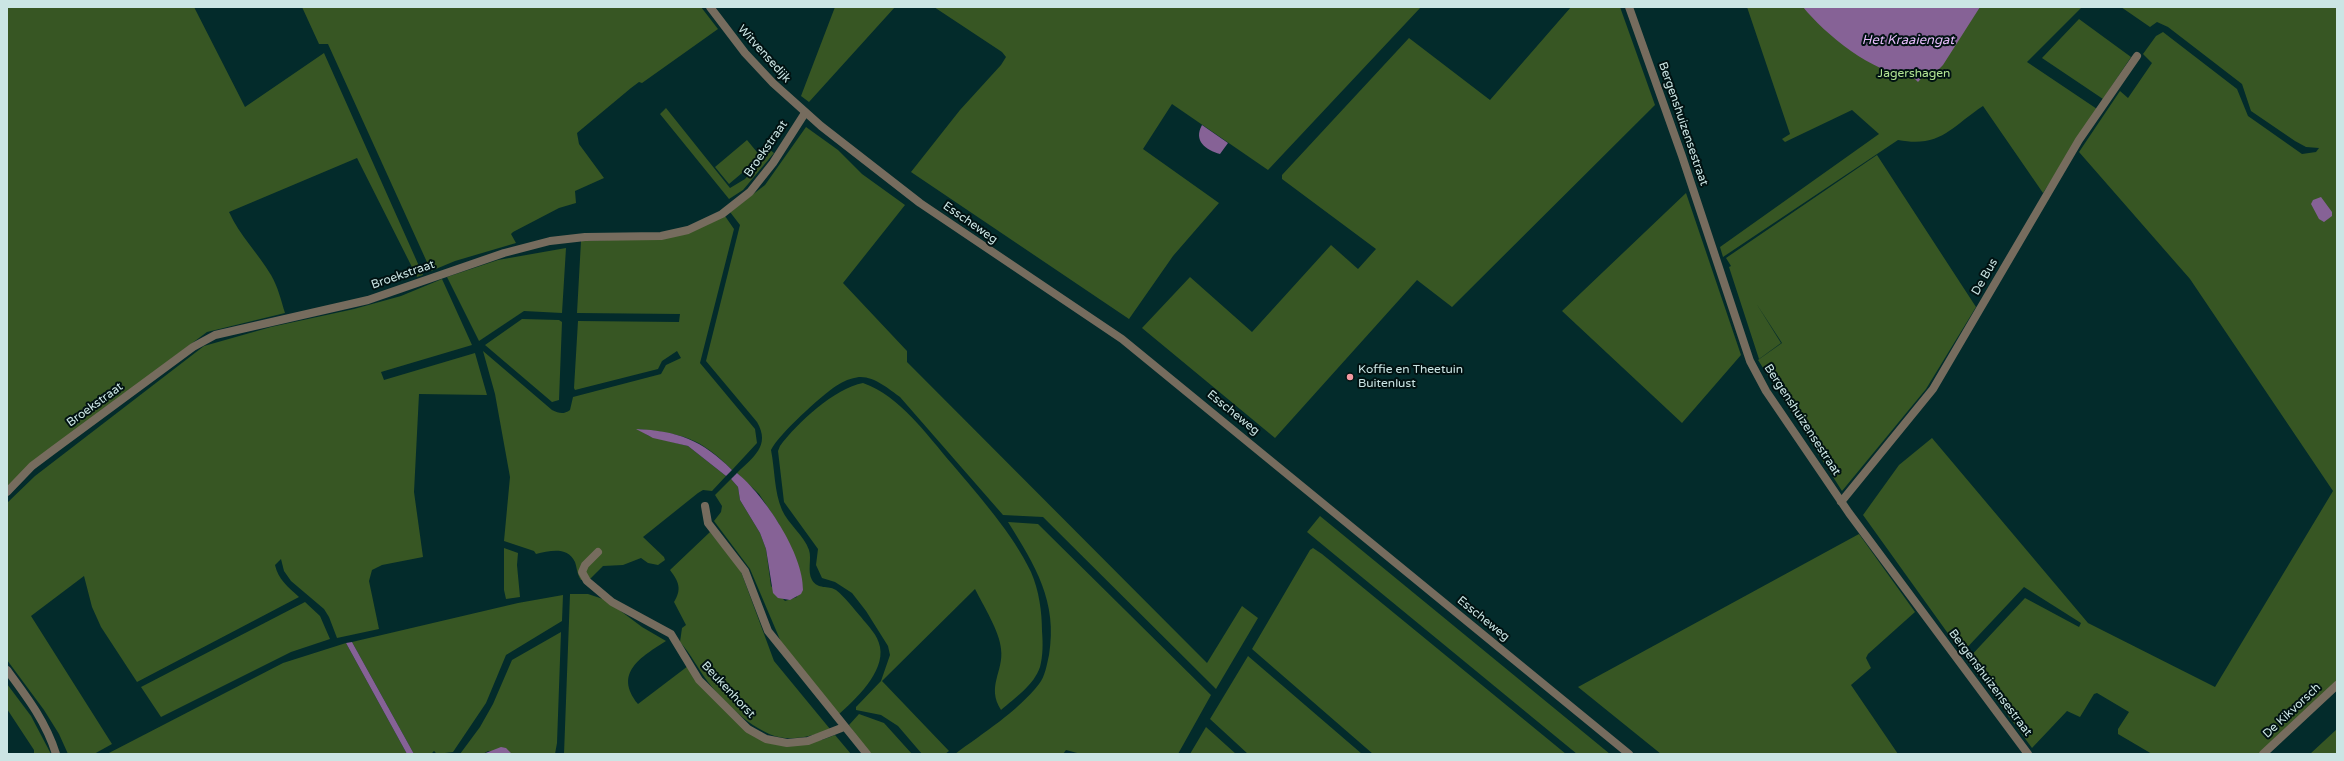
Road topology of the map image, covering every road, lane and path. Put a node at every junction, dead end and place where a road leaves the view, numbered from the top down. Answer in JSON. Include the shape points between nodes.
{"nodes":[{"id":1,"x":710,"y":7,"type":"edge"},
{"id":2,"x":1629,"y":7,"type":"edge"},
{"id":3,"x":2137,"y":56,"type":"dead end"},
{"id":4,"x":805,"y":113,"type":"junction"},
{"id":5,"x":7,"y":492,"type":"edge"},
{"id":6,"x":1841,"y":502,"type":"junction"},
{"id":7,"x":705,"y":506,"type":"dead end"},
{"id":8,"x":598,"y":552,"type":"dead end"},
{"id":9,"x":7,"y":670,"type":"edge"},
{"id":10,"x":2337,"y":685,"type":"edge"},
{"id":11,"x":844,"y":727,"type":"junction"},
{"id":12,"x":56,"y":754,"type":"edge"},
{"id":13,"x":867,"y":754,"type":"edge"},
{"id":14,"x":1629,"y":754,"type":"edge"},
{"id":15,"x":2028,"y":754,"type":"edge"},
{"id":16,"x":2263,"y":754,"type":"edge"}],
"edges":[{"from":1,"to":4,"type":"street","name":"Witvensedijk","via":[[745,53]]},
{"from":2,"to":6,"type":"street","name":"Bergenshuizensestraat","via":[[1750,361],[1766,391]]},
{"from":3,"to":6,"type":"street","name":"De Bus","via":[[2079,140],[1933,389]]},
{"from":4,"to":5,"type":"street","name":"Broekstraat","via":[[766,173],[750,192],[722,214],[673,234],[585,237],[550,241],[504,253],[368,300],[215,336],[193,347],[32,466]]},
{"from":4,"to":14,"type":"street","name":"Esscheweg","via":[[920,203],[1122,339]]},
{"from":6,"to":15,"type":"street","name":"Bergenshuizensestraat"},
{"from":7,"to":11,"type":"street","via":[[708,523],[745,571],[768,631]]},
{"from":8,"to":11,"type":"street","name":"Beukenhorst","via":[[585,565],[582,572],[586,581],[612,602],[671,634],[699,680],[748,729],[766,739],[787,743],[808,741]]},
{"from":9,"to":12,"type":"street","via":[[36,709],[49,732]]},
{"from":10,"to":16,"type":"street","name":"De Kikvorsch"},
{"from":11,"to":13,"type":"street"}]}
